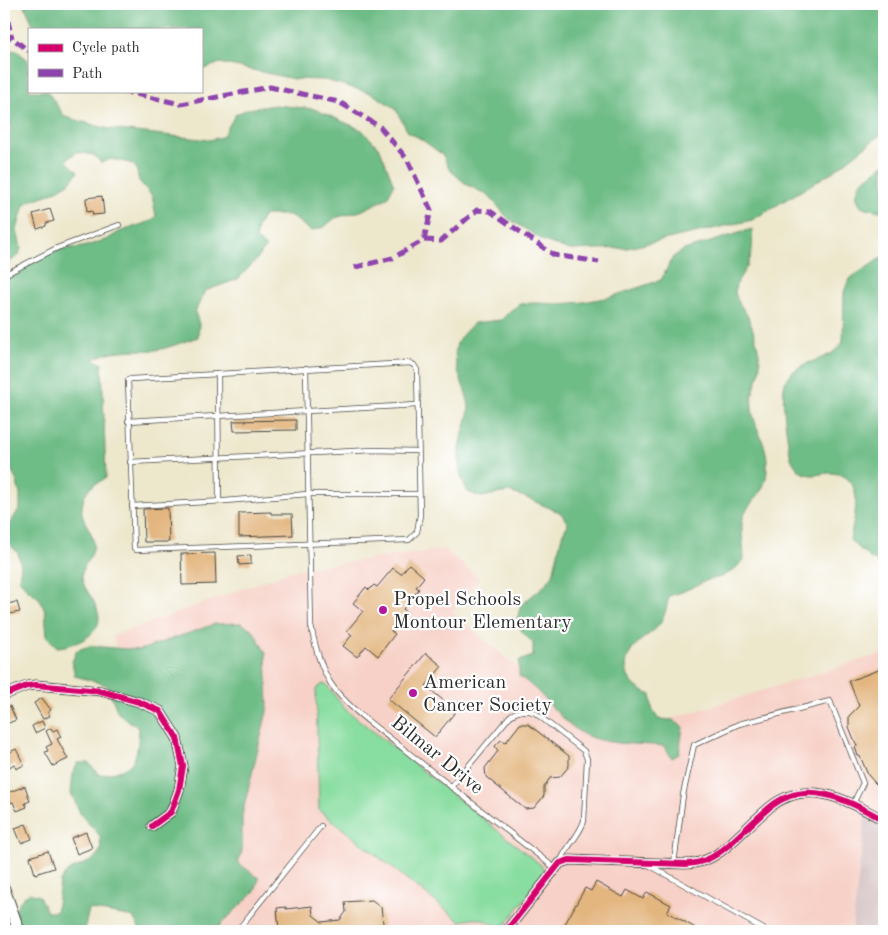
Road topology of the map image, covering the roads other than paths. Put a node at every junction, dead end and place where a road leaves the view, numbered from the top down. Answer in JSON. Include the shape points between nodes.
{"nodes":[{"id":1,"x":119,"y":225,"type":"dead end"},
{"id":2,"x":4,"y":275,"type":"edge"},
{"id":3,"x":306,"y":368,"type":"junction"},
{"id":4,"x":218,"y":374,"type":"junction"},
{"id":5,"x":417,"y":405,"type":"junction"},
{"id":6,"x":307,"y":411,"type":"junction"},
{"id":7,"x":219,"y":416,"type":"junction"},
{"id":8,"x":128,"y":421,"type":"junction"},
{"id":9,"x":418,"y":451,"type":"junction"},
{"id":10,"x":308,"y":453,"type":"junction"},
{"id":11,"x":220,"y":457,"type":"junction"},
{"id":12,"x":130,"y":462,"type":"junction"},
{"id":13,"x":308,"y":494,"type":"junction"},
{"id":14,"x":419,"y":494,"type":"junction"},
{"id":15,"x":219,"y":501,"type":"junction"},
{"id":16,"x":132,"y":506,"type":"junction"},
{"id":17,"x":309,"y":544,"type":"junction"},
{"id":18,"x":4,"y":695,"type":"edge"},
{"id":19,"x":451,"y":787,"type":"junction"},
{"id":20,"x":853,"y":804,"type":"junction"},
{"id":21,"x":884,"y":820,"type":"edge"},
{"id":22,"x":152,"y":826,"type":"dead end"},
{"id":23,"x":321,"y":826,"type":"dead end"},
{"id":24,"x":644,"y":862,"type":"junction"},
{"id":25,"x":674,"y":864,"type":"junction"},
{"id":26,"x":558,"y":866,"type":"junction"},
{"id":27,"x":4,"y":889,"type":"edge"},
{"id":28,"x":19,"y":931,"type":"edge"},
{"id":29,"x":237,"y":931,"type":"edge"},
{"id":30,"x":506,"y":931,"type":"edge"},
{"id":31,"x":767,"y":931,"type":"edge"}],
"edges":[{"from":1,"to":2,"type":"lane","via":[[57,248]]},
{"from":3,"to":4,"type":"lane"},
{"from":3,"to":5,"type":"lane","via":[[410,363],[417,370]]},
{"from":3,"to":6,"type":"lane","name":"Bilmar Drive"},
{"from":4,"to":7,"type":"lane"},
{"from":4,"to":8,"type":"lane","via":[[128,380]]},
{"from":5,"to":6,"type":"lane"},
{"from":5,"to":9,"type":"lane"},
{"from":6,"to":7,"type":"lane"},
{"from":6,"to":10,"type":"lane","name":"Bilmar Drive"},
{"from":7,"to":8,"type":"lane"},
{"from":7,"to":11,"type":"lane"},
{"from":8,"to":12,"type":"lane"},
{"from":9,"to":10,"type":"lane"},
{"from":9,"to":14,"type":"lane"},
{"from":10,"to":11,"type":"lane"},
{"from":10,"to":13,"type":"lane","name":"Bilmar Drive"},
{"from":11,"to":12,"type":"lane"},
{"from":11,"to":15,"type":"lane"},
{"from":12,"to":16,"type":"lane"},
{"from":13,"to":14,"type":"lane"},
{"from":13,"to":15,"type":"lane"},
{"from":13,"to":17,"type":"lane","name":"Bilmar Drive"},
{"from":14,"to":17,"type":"lane","via":[[417,532],[409,540]]},
{"from":15,"to":16,"type":"lane"},
{"from":16,"to":17,"type":"lane","via":[[134,548],[139,552]]},
{"from":17,"to":19,"type":"lane","name":"Bilmar Drive","via":[[312,635],[332,684],[345,700]]},
{"from":18,"to":22,"type":"street","via":[[36,685],[101,692],[160,711],[177,738],[183,766],[171,812]]},
{"from":19,"to":26,"type":"lane","name":"Bilmar Drive"},
{"from":19,"to":26,"type":"lane","via":[[510,716],[516,711],[534,712],[584,751],[587,759],[584,821]]},
{"from":20,"to":21,"type":"street"},
{"from":20,"to":25,"type":"street","via":[[829,795],[798,794],[783,799],[714,858],[696,864]]},
{"from":20,"to":25,"type":"lane","via":[[863,783],[830,700],[739,724],[694,745],[683,795]]},
{"from":23,"to":29,"type":"lane"},
{"from":24,"to":25,"type":"street"},
{"from":24,"to":26,"type":"street","via":[[569,860]]},
{"from":24,"to":31,"type":"lane"},
{"from":26,"to":30,"type":"street"},
{"from":27,"to":28,"type":"street"}]}
